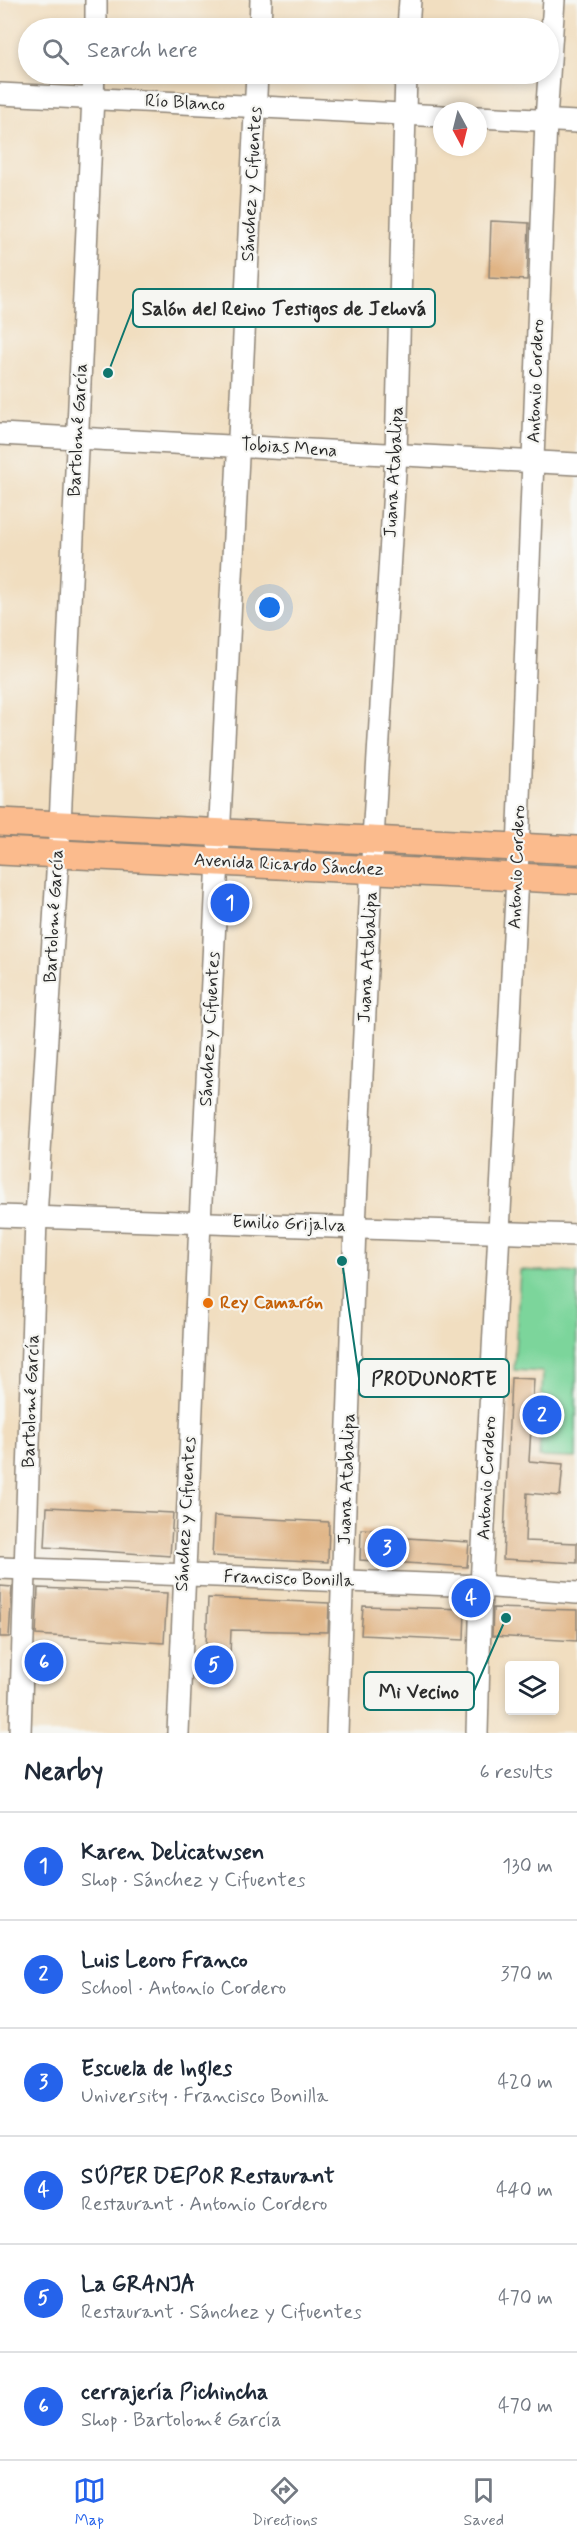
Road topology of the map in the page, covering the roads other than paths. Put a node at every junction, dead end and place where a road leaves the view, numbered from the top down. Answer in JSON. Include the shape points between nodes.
{"nodes":[{"id":1,"x":96,"y":0,"type":"edge"},
{"id":2,"x":261,"y":0,"type":"edge"},
{"id":3,"x":410,"y":0,"type":"edge"},
{"id":4,"x":554,"y":0,"type":"edge"},
{"id":5,"x":96,"y":18,"type":"edge"},
{"id":6,"x":260,"y":18,"type":"edge"},
{"id":7,"x":409,"y":18,"type":"edge"},
{"id":8,"x":553,"y":18,"type":"edge"},
{"id":9,"x":94,"y":84,"type":"edge"},
{"id":10,"x":257,"y":84,"type":"edge"},
{"id":11,"x":405,"y":84,"type":"edge"},
{"id":12,"x":548,"y":84,"type":"edge"},
{"id":13,"x":0,"y":94,"type":"edge"},
{"id":14,"x":94,"y":99,"type":"junction"},
{"id":15,"x":256,"y":107,"type":"junction"},
{"id":16,"x":403,"y":114,"type":"junction"},
{"id":17,"x":433,"y":116,"type":"edge"},
{"id":18,"x":487,"y":117,"type":"edge"},
{"id":19,"x":546,"y":120,"type":"junction"},
{"id":20,"x":577,"y":122,"type":"edge"},
{"id":21,"x":0,"y":434,"type":"edge"},
{"id":22,"x":77,"y":438,"type":"junction"},
{"id":23,"x":237,"y":445,"type":"junction"},
{"id":24,"x":396,"y":455,"type":"junction"},
{"id":25,"x":533,"y":462,"type":"junction"},
{"id":26,"x":577,"y":464,"type":"edge"},
{"id":27,"x":0,"y":822,"type":"edge"},
{"id":28,"x":60,"y":824,"type":"junction"},
{"id":29,"x":219,"y":833,"type":"junction"},
{"id":30,"x":373,"y":839,"type":"junction"},
{"id":31,"x":518,"y":847,"type":"junction"},
{"id":32,"x":577,"y":850,"type":"edge"},
{"id":33,"x":0,"y":851,"type":"edge"},
{"id":34,"x":58,"y":854,"type":"junction"},
{"id":35,"x":219,"y":861,"type":"junction"},
{"id":36,"x":372,"y":869,"type":"junction"},
{"id":37,"x":517,"y":877,"type":"junction"},
{"id":38,"x":577,"y":880,"type":"edge"},
{"id":39,"x":0,"y":1216,"type":"edge"},
{"id":40,"x":36,"y":1218,"type":"junction"},
{"id":41,"x":200,"y":1222,"type":"junction"},
{"id":42,"x":355,"y":1227,"type":"junction"},
{"id":43,"x":500,"y":1233,"type":"junction"},
{"id":44,"x":577,"y":1235,"type":"edge"},
{"id":45,"x":0,"y":1568,"type":"edge"},
{"id":46,"x":27,"y":1569,"type":"junction"},
{"id":47,"x":183,"y":1575,"type":"junction"},
{"id":48,"x":343,"y":1581,"type":"junction"},
{"id":49,"x":481,"y":1586,"type":"junction"},
{"id":50,"x":577,"y":1593,"type":"edge"},
{"id":51,"x":20,"y":1733,"type":"edge"},
{"id":52,"x":178,"y":1733,"type":"edge"},
{"id":53,"x":337,"y":1733,"type":"edge"},
{"id":54,"x":477,"y":1733,"type":"edge"}],
"edges":[{"from":1,"to":5,"type":"street"},
{"from":2,"to":6,"type":"street"},
{"from":3,"to":7,"type":"street"},
{"from":4,"to":8,"type":"street","name":"Antonio Cordero"},
{"from":9,"to":14,"type":"street","name":"Bartolomé García"},
{"from":10,"to":15,"type":"street","name":"Sánchez y Cifuentes"},
{"from":11,"to":16,"type":"street","name":"Juana Atabalipa"},
{"from":12,"to":19,"type":"street","name":"Antonio Cordero"},
{"from":13,"to":14,"type":"street","name":"Río Blanco"},
{"from":14,"to":15,"type":"street","name":"Río Blanco"},
{"from":14,"to":22,"type":"street","name":"Bartolomé García"},
{"from":15,"to":16,"type":"street","name":"Río Blanco"},
{"from":15,"to":23,"type":"street","name":"Sánchez y Cifuentes"},
{"from":16,"to":17,"type":"street","name":"Río Blanco"},
{"from":16,"to":24,"type":"street","name":"Juana Atabalipa"},
{"from":18,"to":19,"type":"street"},
{"from":19,"to":20,"type":"street"},
{"from":19,"to":25,"type":"street","name":"Antonio Cordero"},
{"from":21,"to":22,"type":"street","name":"Tobias Mena"},
{"from":22,"to":23,"type":"street","name":"Tobias Mena"},
{"from":22,"to":28,"type":"street","name":"Bartolomé García"},
{"from":23,"to":24,"type":"street","name":"Tobias Mena"},
{"from":23,"to":29,"type":"street","name":"Sánchez y Cifuentes"},
{"from":24,"to":25,"type":"street","name":"Tobias Mena"},
{"from":24,"to":30,"type":"street","name":"Juana Atabalipa"},
{"from":25,"to":26,"type":"street","name":"Tobias Mena"},
{"from":25,"to":31,"type":"street","name":"Antonio Cordero"},
{"from":27,"to":28,"type":"main road","name":"Avenida Ricardo Sánchez"},
{"from":28,"to":29,"type":"main road","name":"Avenida Ricardo Sánchez"},
{"from":28,"to":34,"type":"street","name":"Bartolomé García"},
{"from":29,"to":30,"type":"main road","name":"Avenida Ricardo Sánchez"},
{"from":29,"to":35,"type":"street","name":"Sánchez y Cifuentes"},
{"from":30,"to":31,"type":"main road","name":"Avenida Ricardo Sánchez"},
{"from":30,"to":36,"type":"street","name":"Juana Atabalipa"},
{"from":31,"to":32,"type":"main road","name":"Avenida Ricardo Sánchez"},
{"from":31,"to":37,"type":"street","name":"Antonio Cordero"},
{"from":33,"to":34,"type":"main road","name":"Avenida Ricardo Sánchez"},
{"from":34,"to":35,"type":"main road","name":"Avenida Ricardo Sánchez"},
{"from":34,"to":40,"type":"street","name":"Bartolomé García"},
{"from":35,"to":36,"type":"main road","name":"Avenida Ricardo Sánchez"},
{"from":35,"to":41,"type":"street","name":"Sánchez y Cifuentes"},
{"from":36,"to":37,"type":"main road","name":"Avenida Ricardo Sánchez"},
{"from":36,"to":42,"type":"street","name":"Juana Atabalipa"},
{"from":37,"to":38,"type":"main road","name":"Avenida Ricardo Sánchez"},
{"from":37,"to":43,"type":"street","name":"Antonio Cordero"},
{"from":39,"to":40,"type":"street","name":"Emilio Grijalva"},
{"from":40,"to":41,"type":"street","name":"Emilio Grijalva"},
{"from":40,"to":46,"type":"street","name":"Bartolomé García"},
{"from":41,"to":42,"type":"street","name":"Emilio Grijalva"},
{"from":41,"to":47,"type":"street","name":"Sánchez y Cifuentes"},
{"from":42,"to":43,"type":"street","name":"Emilio Grijalva"},
{"from":42,"to":48,"type":"street","name":"Juana Atabalipa"},
{"from":43,"to":44,"type":"street","name":"Emilio Grijalva"},
{"from":43,"to":49,"type":"street","name":"Antonio Cordero"},
{"from":45,"to":46,"type":"street","name":"Francisco Bonilla"},
{"from":46,"to":47,"type":"street","name":"Francisco Bonilla"},
{"from":46,"to":51,"type":"street","name":"Bartolomé García"},
{"from":47,"to":48,"type":"street","name":"Francisco Bonilla"},
{"from":47,"to":52,"type":"street","name":"Sánchez y Cifuentes"},
{"from":48,"to":49,"type":"street","name":"Francisco Bonilla"},
{"from":48,"to":53,"type":"street","name":"Juana Atabalipa"},
{"from":49,"to":50,"type":"street","name":"Francisco Bonilla"},
{"from":49,"to":54,"type":"street","name":"Antonio Cordero"}]}
